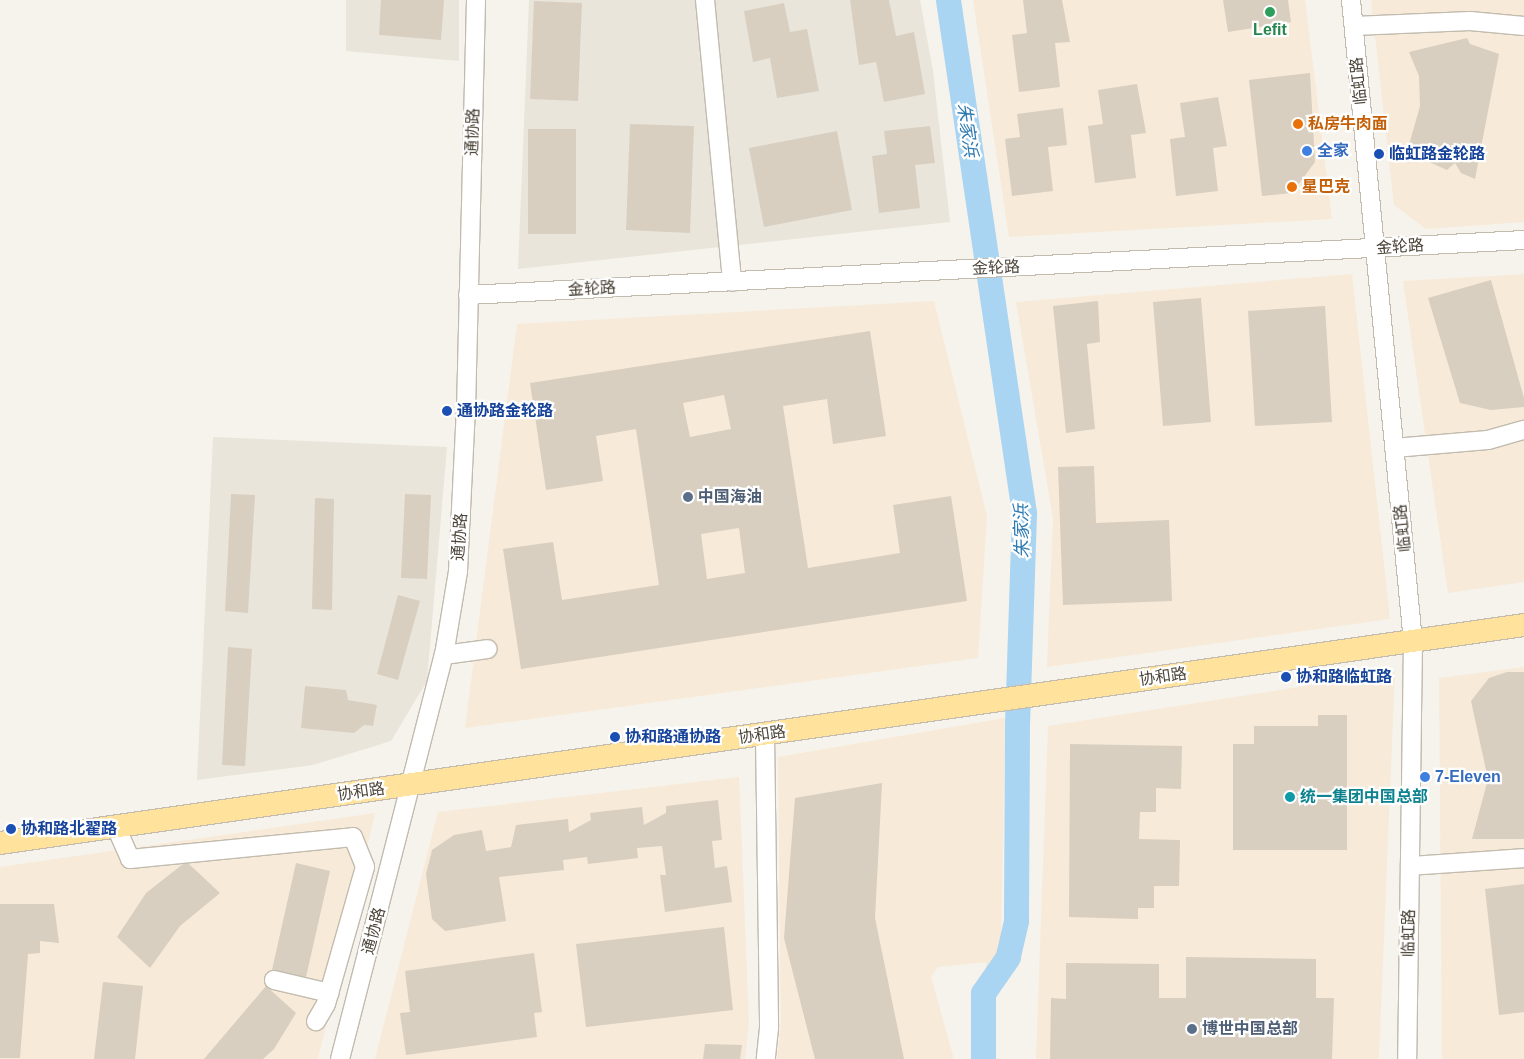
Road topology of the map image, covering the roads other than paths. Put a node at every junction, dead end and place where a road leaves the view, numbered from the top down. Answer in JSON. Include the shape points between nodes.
{"nodes":[{"id":1,"x":476,"y":0,"type":"edge"},
{"id":2,"x":705,"y":0,"type":"edge"},
{"id":3,"x":1351,"y":0,"type":"edge"},
{"id":4,"x":1354,"y":26,"type":"junction"},
{"id":5,"x":1524,"y":26,"type":"edge"},
{"id":6,"x":1524,"y":240,"type":"edge"},
{"id":7,"x":1375,"y":249,"type":"junction"},
{"id":8,"x":732,"y":282,"type":"junction"},
{"id":9,"x":468,"y":295,"type":"junction"},
{"id":10,"x":1524,"y":430,"type":"edge"},
{"id":11,"x":1394,"y":448,"type":"junction"},
{"id":12,"x":1524,"y":625,"type":"edge"},
{"id":13,"x":1414,"y":642,"type":"junction"},
{"id":14,"x":488,"y":649,"type":"dead end"},
{"id":15,"x":444,"y":655,"type":"junction"},
{"id":16,"x":765,"y":734,"type":"junction"},
{"id":17,"x":411,"y":785,"type":"junction"},
{"id":18,"x":116,"y":827,"type":"junction"},
{"id":19,"x":0,"y":843,"type":"edge"},
{"id":20,"x":1524,"y":858,"type":"edge"},
{"id":21,"x":1410,"y":866,"type":"junction"},
{"id":22,"x":274,"y":980,"type":"dead end"},
{"id":23,"x":329,"y":993,"type":"junction"},
{"id":24,"x":316,"y":1021,"type":"dead end"},
{"id":25,"x":340,"y":1059,"type":"edge"},
{"id":26,"x":766,"y":1059,"type":"edge"},
{"id":27,"x":1407,"y":1059,"type":"edge"}],
"edges":[{"from":1,"to":9,"type":"street","name":"通协路"},
{"from":2,"to":8,"type":"street"},
{"from":3,"to":4,"type":"street","name":"临虹路"},
{"from":4,"to":5,"type":"street","via":[[1470,21]]},
{"from":4,"to":7,"type":"street","name":"临虹路"},
{"from":6,"to":7,"type":"street","name":"金轮路"},
{"from":7,"to":8,"type":"street","name":"金轮路"},
{"from":7,"to":11,"type":"street","name":"临虹路"},
{"from":8,"to":9,"type":"street","name":"金轮路"},
{"from":9,"to":15,"type":"street","name":"通协路","via":[[462,531]]},
{"from":10,"to":11,"type":"street","via":[[1488,440]]},
{"from":11,"to":13,"type":"street","name":"临虹路"},
{"from":12,"to":13,"type":"main road","name":"协和路"},
{"from":13,"to":16,"type":"main road","name":"协和路"},
{"from":13,"to":21,"type":"street","name":"临虹路"},
{"from":14,"to":15,"type":"street"},
{"from":15,"to":17,"type":"street","name":"通协路"},
{"from":16,"to":17,"type":"main road","name":"协和路"},
{"from":16,"to":26,"type":"street","via":[[769,1028]]},
{"from":17,"to":18,"type":"main road","name":"协和路"},
{"from":17,"to":25,"type":"street","name":"通协路"},
{"from":18,"to":19,"type":"main road","name":"协和路"},
{"from":18,"to":23,"type":"street","via":[[130,859],[353,837],[365,867]]},
{"from":20,"to":21,"type":"street"},
{"from":21,"to":27,"type":"street","name":"临虹路"},
{"from":22,"to":23,"type":"street"},
{"from":23,"to":24,"type":"street"}]}
